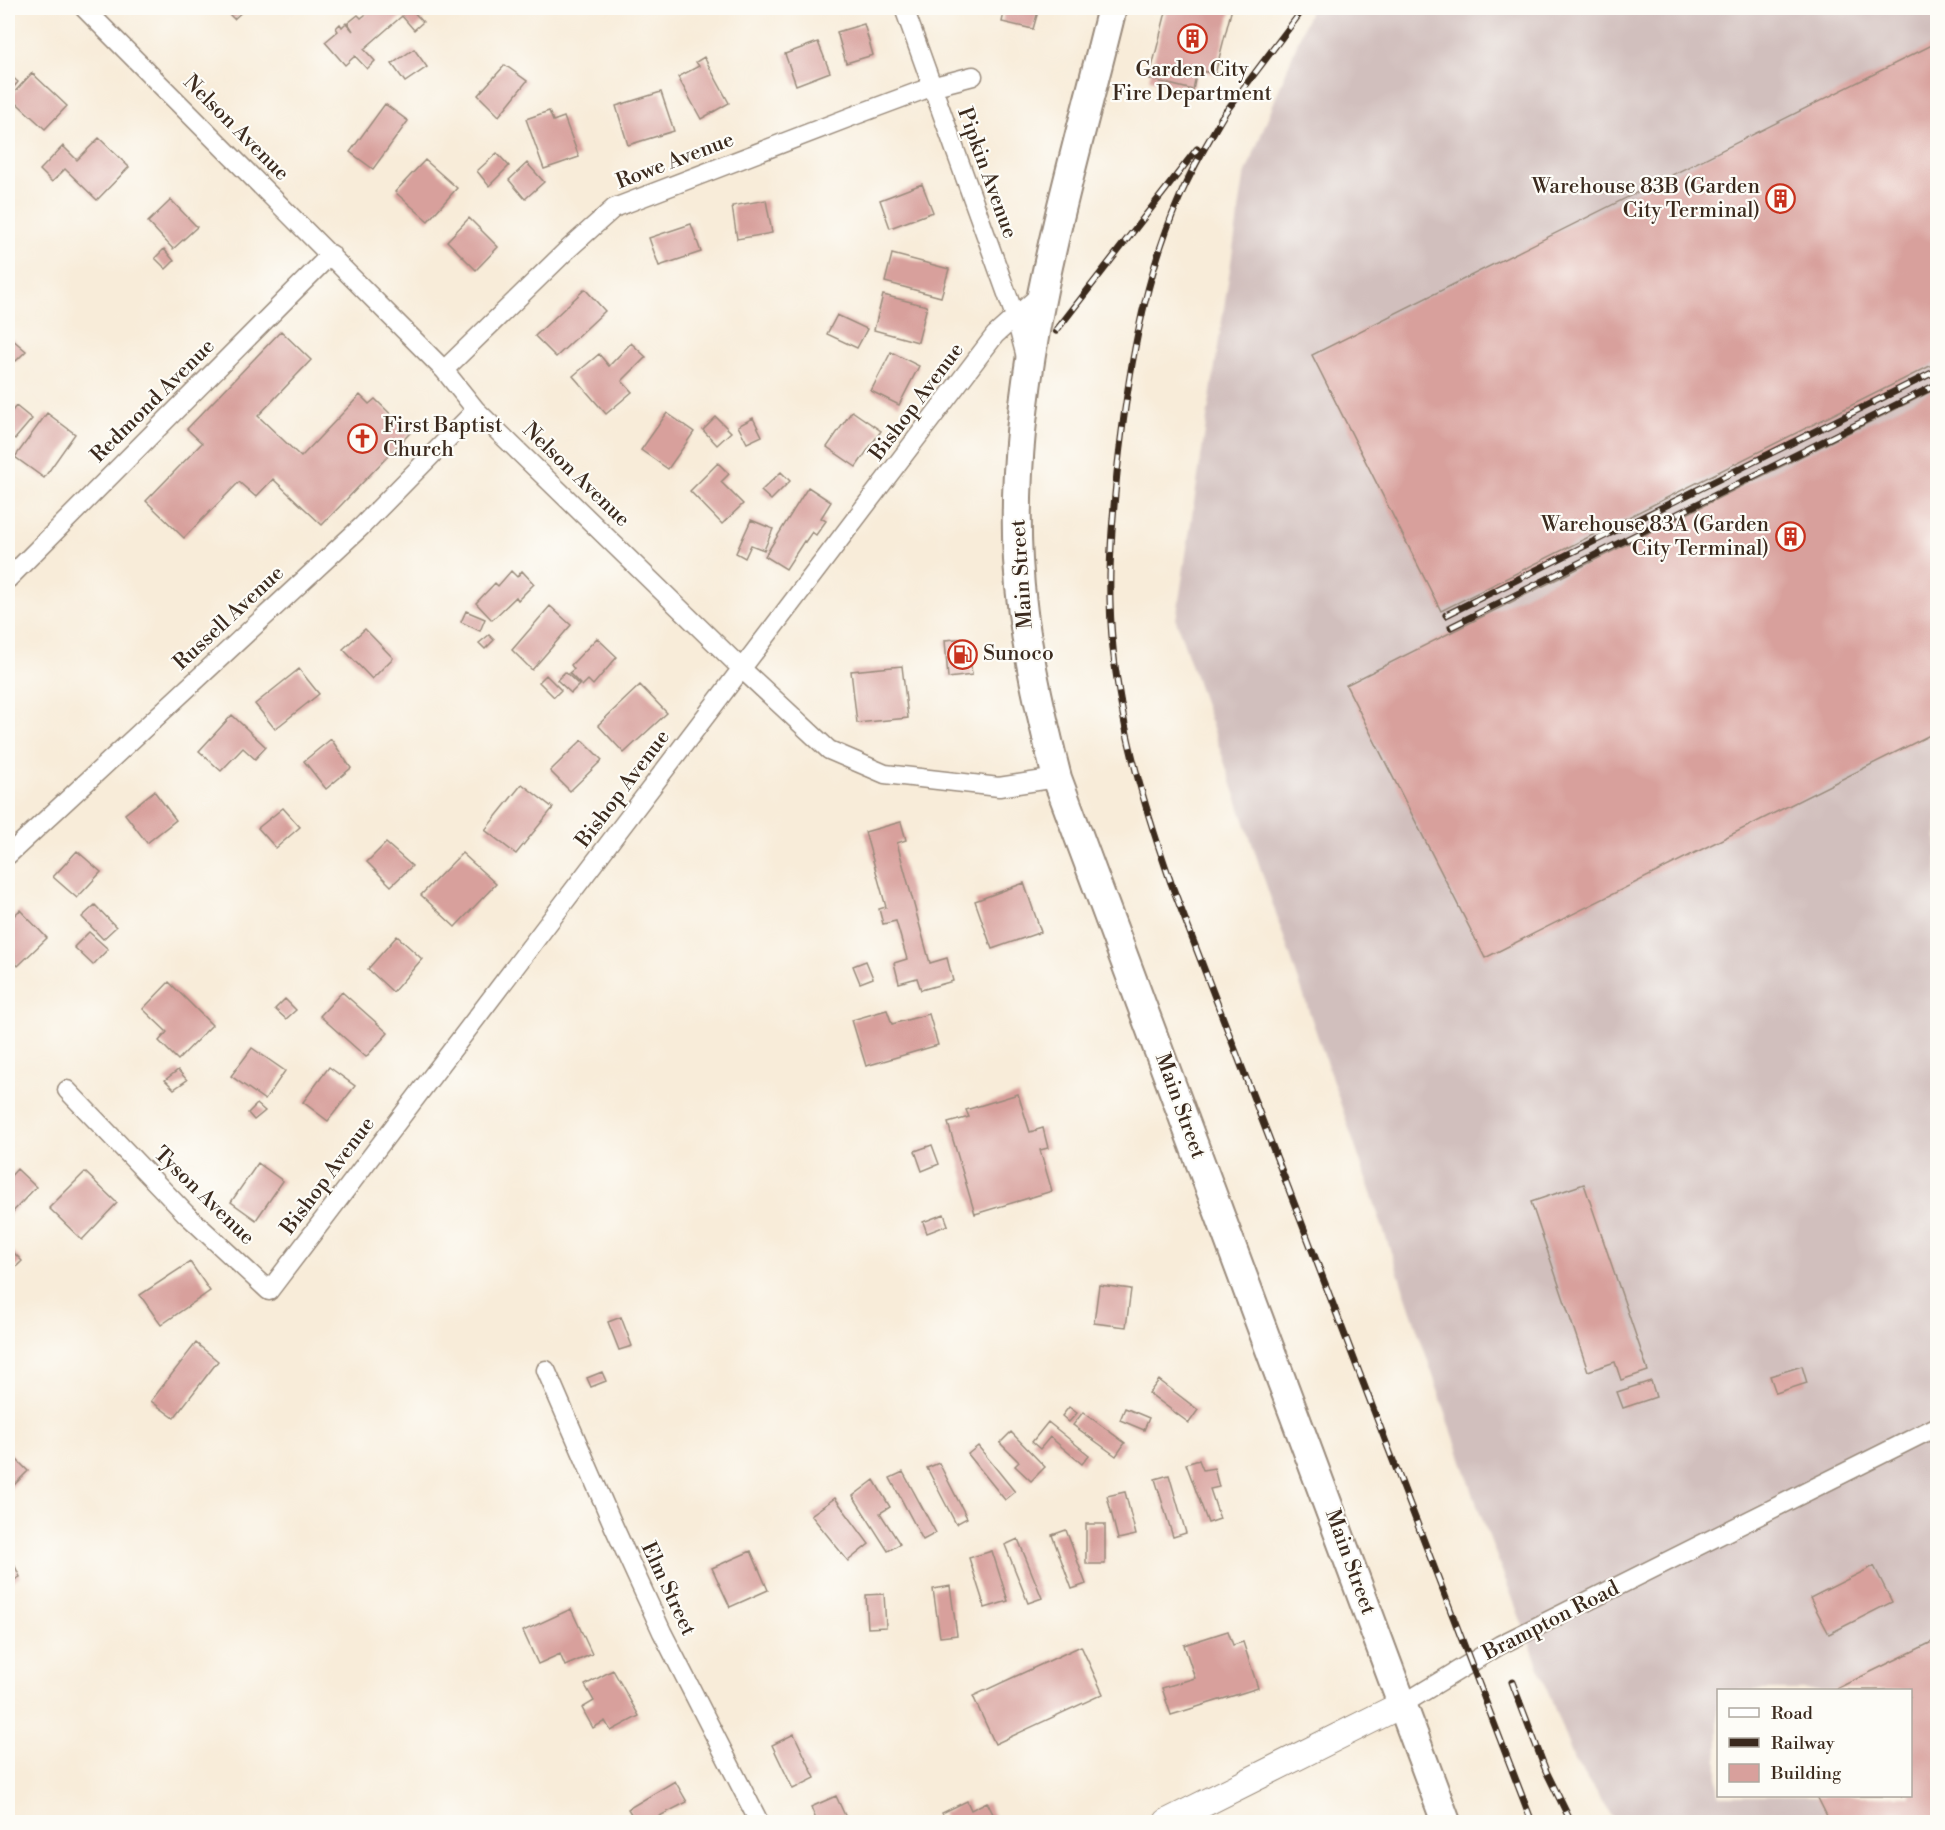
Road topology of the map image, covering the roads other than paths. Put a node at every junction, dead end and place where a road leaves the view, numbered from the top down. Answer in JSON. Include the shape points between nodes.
{"nodes":[{"id":1,"x":84,"y":8,"type":"edge"},
{"id":2,"x":904,"y":8,"type":"edge"},
{"id":3,"x":1112,"y":8,"type":"edge"},
{"id":4,"x":973,"y":76,"type":"dead end"},
{"id":5,"x":931,"y":87,"type":"junction"},
{"id":6,"x":330,"y":254,"type":"junction"},
{"id":7,"x":1043,"y":292,"type":"junction"},
{"id":8,"x":1016,"y":319,"type":"junction"},
{"id":9,"x":1029,"y":369,"type":"junction"},
{"id":10,"x":444,"y":370,"type":"junction"},
{"id":11,"x":476,"y":410,"type":"junction"},
{"id":12,"x":8,"y":579,"type":"edge"},
{"id":13,"x":743,"y":670,"type":"junction"},
{"id":14,"x":1057,"y":778,"type":"junction"},
{"id":15,"x":8,"y":855,"type":"edge"},
{"id":16,"x":67,"y":1090,"type":"dead end"},
{"id":17,"x":269,"y":1291,"type":"joint"},
{"id":18,"x":546,"y":1370,"type":"dead end"},
{"id":19,"x":1938,"y":1425,"type":"edge"},
{"id":20,"x":1403,"y":1704,"type":"junction"},
{"id":21,"x":759,"y":1822,"type":"edge"},
{"id":22,"x":1167,"y":1822,"type":"edge"},
{"id":23,"x":1446,"y":1822,"type":"edge"}],
"edges":[{"from":1,"to":6,"type":"street","name":"Nelson Avenue"},
{"from":2,"to":5,"type":"street","name":"Pipkin Avenue"},
{"from":3,"to":7,"type":"main road","name":"Main Street"},
{"from":4,"to":5,"type":"street","name":"Rowe Avenue"},
{"from":5,"to":8,"type":"street","name":"Pipkin Avenue"},
{"from":5,"to":10,"type":"street","name":"Rowe Avenue","via":[[614,208]]},
{"from":6,"to":10,"type":"street","name":"Nelson Avenue"},
{"from":6,"to":12,"type":"street","name":"Redmond Avenue"},
{"from":7,"to":8,"type":"street"},
{"from":7,"to":9,"type":"main road","name":"Main Street"},
{"from":8,"to":9,"type":"street","name":"Main Street"},
{"from":8,"to":13,"type":"street","name":"Bishop Avenue","via":[[996,335]]},
{"from":9,"to":14,"type":"main road","name":"Main Street","via":[[1020,447],[1021,604],[1032,672]]},
{"from":10,"to":11,"type":"street","name":"Nelson Avenue"},
{"from":11,"to":13,"type":"street","name":"Nelson Avenue"},
{"from":11,"to":15,"type":"street","name":"Russell Avenue","via":[[361,527]]},
{"from":13,"to":14,"type":"street","name":"Nelson Avenue","via":[[829,750],[885,774],[999,787]]},
{"from":13,"to":17,"type":"street","name":"Bishop Avenue"},
{"from":14,"to":20,"type":"main road","name":"Main Street"},
{"from":16,"to":17,"type":"street","name":"Tyson Avenue","via":[[186,1214]]},
{"from":18,"to":21,"type":"street","name":"Elm Street","via":[[646,1596]]},
{"from":19,"to":20,"type":"street","name":"Brampton Road","via":[[1500,1645]]},
{"from":20,"to":22,"type":"main road","name":"Brampton Road"},
{"from":20,"to":23,"type":"main road","name":"Main Street"}]}
